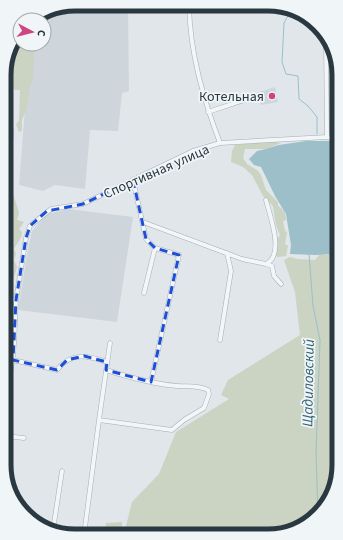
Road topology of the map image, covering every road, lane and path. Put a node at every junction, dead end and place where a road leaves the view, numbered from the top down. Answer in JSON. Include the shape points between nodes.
{"nodes":[{"id":1,"x":189,"y":11,"type":"edge"},
{"id":2,"x":326,"y":49,"type":"edge"},
{"id":3,"x":262,"y":94,"type":"dead end"},
{"id":4,"x":208,"y":112,"type":"junction"},
{"id":5,"x":327,"y":137,"type":"junction"},
{"id":6,"x":332,"y":138,"type":"edge"},
{"id":7,"x":220,"y":143,"type":"junction"},
{"id":8,"x":133,"y":180,"type":"junction"},
{"id":9,"x":266,"y":200,"type":"dead end"},
{"id":10,"x":143,"y":222,"type":"junction"},
{"id":11,"x":155,"y":248,"type":"junction"},
{"id":12,"x":227,"y":253,"type":"junction"},
{"id":13,"x":266,"y":264,"type":"junction"},
{"id":14,"x":281,"y":284,"type":"dead end"},
{"id":15,"x":144,"y":293,"type":"dead end"},
{"id":16,"x":11,"y":300,"type":"edge"},
{"id":17,"x":16,"y":300,"type":"junction"},
{"id":18,"x":220,"y":340,"type":"dead end"},
{"id":19,"x":110,"y":343,"type":"dead end"},
{"id":20,"x":13,"y":360,"type":"junction"},
{"id":21,"x":107,"y":362,"type":"junction"},
{"id":22,"x":106,"y":370,"type":"junction"},
{"id":23,"x":11,"y":371,"type":"edge"},
{"id":24,"x":151,"y":382,"type":"junction"},
{"id":25,"x":99,"y":420,"type":"junction"},
{"id":26,"x":11,"y":437,"type":"edge"},
{"id":27,"x":24,"y":438,"type":"dead end"},
{"id":28,"x":62,"y":471,"type":"dead end"},
{"id":29,"x":54,"y":525,"type":"edge"},
{"id":30,"x":85,"y":529,"type":"edge"}],
"edges":[{"from":1,"to":4,"type":"street","via":[[193,53]]},
{"from":2,"to":5,"type":"street"},
{"from":3,"to":4,"type":"street"},
{"from":4,"to":7,"type":"street"},
{"from":5,"to":6,"type":"street","name":"Спортивная улица"},
{"from":5,"to":7,"type":"street","name":"Спортивная улица"},
{"from":7,"to":8,"type":"street","name":"Спортивная улица","via":[[193,151]]},
{"from":8,"to":10,"type":"street"},
{"from":8,"to":17,"type":"street","name":"Спортивная улица","via":[[83,204],[51,209],[30,226]]},
{"from":9,"to":13,"type":"street","via":[[276,243],[275,252]]},
{"from":10,"to":11,"type":"street","via":[[146,239]]},
{"from":10,"to":12,"type":"street"},
{"from":11,"to":15,"type":"street"},
{"from":11,"to":24,"type":"street","via":[[179,255]]},
{"from":12,"to":13,"type":"street"},
{"from":12,"to":18,"type":"street","via":[[231,271]]},
{"from":13,"to":14,"type":"street","via":[[272,266],[274,276]]},
{"from":16,"to":17,"type":"street"},
{"from":17,"to":20,"type":"street"},
{"from":19,"to":21,"type":"street"},
{"from":20,"to":21,"type":"street","via":[[57,370],[67,360],[75,357],[84,356]]},
{"from":20,"to":23,"type":"street"},
{"from":21,"to":22,"type":"street"},
{"from":22,"to":24,"type":"street"},
{"from":22,"to":25,"type":"street"},
{"from":24,"to":25,"type":"street","via":[[203,388],[208,390],[209,394],[204,408],[172,430]]},
{"from":25,"to":30,"type":"street"},
{"from":26,"to":27,"type":"street"},
{"from":28,"to":29,"type":"street"}]}
